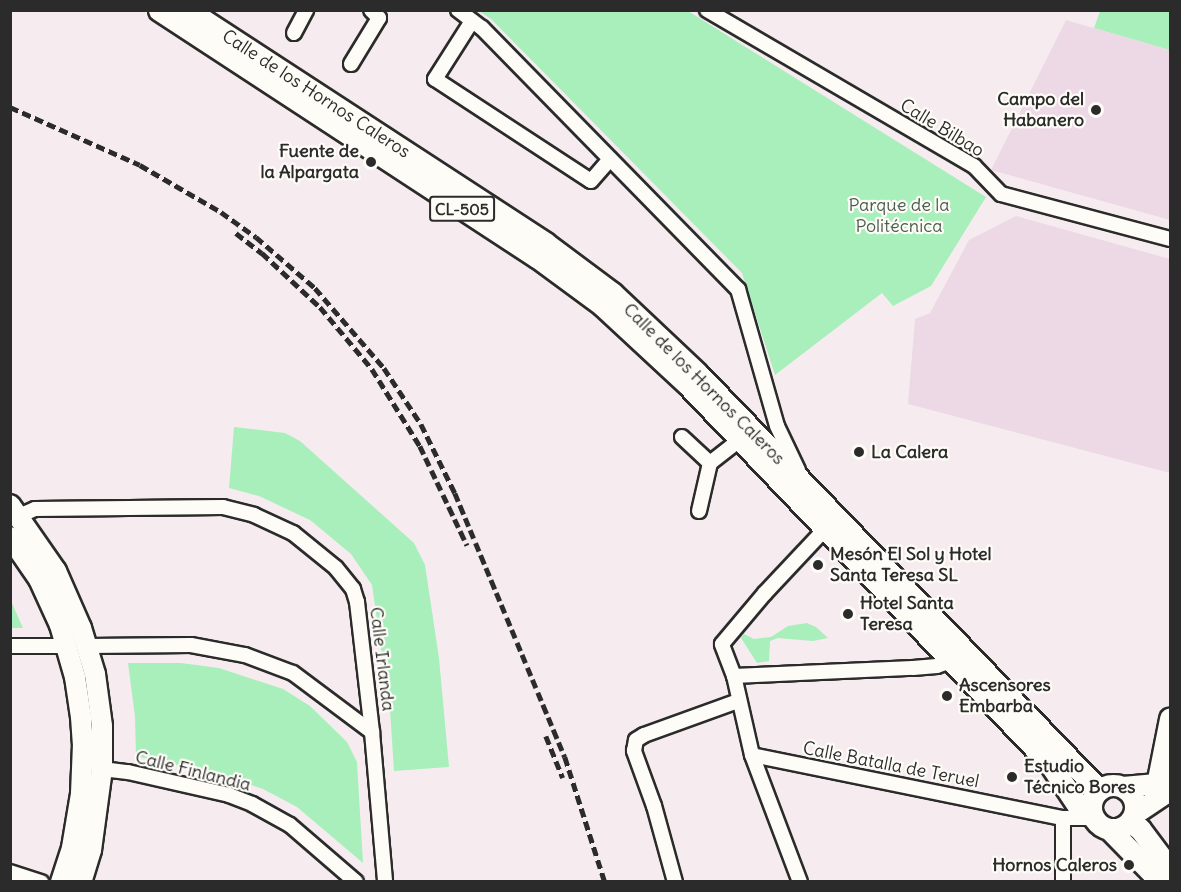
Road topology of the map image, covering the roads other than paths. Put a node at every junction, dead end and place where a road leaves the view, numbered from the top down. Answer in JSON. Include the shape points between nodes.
{"nodes":[{"id":1,"x":159,"y":10,"type":"edge"},
{"id":2,"x":306,"y":10,"type":"edge"},
{"id":3,"x":371,"y":10,"type":"edge"},
{"id":4,"x":458,"y":10,"type":"edge"},
{"id":5,"x":707,"y":10,"type":"edge"},
{"id":6,"x":202,"y":14,"type":"edge"},
{"id":7,"x":472,"y":21,"type":"junction"},
{"id":8,"x":294,"y":33,"type":"dead end"},
{"id":9,"x":351,"y":64,"type":"dead end"},
{"id":10,"x":610,"y":159,"type":"junction"},
{"id":11,"x":1170,"y":239,"type":"edge"},
{"id":12,"x":777,"y":426,"type":"junction"},
{"id":13,"x":682,"y":437,"type":"dead end"},
{"id":14,"x":751,"y":445,"type":"junction"},
{"id":15,"x":710,"y":463,"type":"junction"},
{"id":16,"x":804,"y":484,"type":"junction"},
{"id":17,"x":15,"y":511,"type":"edge"},
{"id":18,"x":699,"y":511,"type":"dead end"},
{"id":19,"x":825,"y":529,"type":"junction"},
{"id":20,"x":10,"y":537,"type":"edge"},
{"id":21,"x":10,"y":646,"type":"edge"},
{"id":22,"x":67,"y":646,"type":"junction"},
{"id":23,"x":88,"y":646,"type":"junction"},
{"id":24,"x":951,"y":661,"type":"junction"},
{"id":25,"x":734,"y":676,"type":"junction"},
{"id":26,"x":738,"y":701,"type":"junction"},
{"id":27,"x":372,"y":732,"type":"junction"},
{"id":28,"x":1169,"y":733,"type":"edge"},
{"id":29,"x":752,"y":755,"type":"junction"},
{"id":30,"x":102,"y":769,"type":"junction"},
{"id":31,"x":1123,"y":787,"type":"junction"},
{"id":32,"x":1099,"y":790,"type":"junction"},
{"id":33,"x":1163,"y":790,"type":"edge"},
{"id":34,"x":1063,"y":818,"type":"junction"},
{"id":35,"x":1132,"y":818,"type":"junction"},
{"id":36,"x":1098,"y":820,"type":"junction"},
{"id":37,"x":1170,"y":869,"type":"edge"},
{"id":38,"x":10,"y":872,"type":"edge"},
{"id":39,"x":41,"y":882,"type":"edge"},
{"id":40,"x":61,"y":882,"type":"edge"},
{"id":41,"x":81,"y":882,"type":"edge"},
{"id":42,"x":357,"y":882,"type":"edge"},
{"id":43,"x":385,"y":882,"type":"edge"},
{"id":44,"x":675,"y":882,"type":"edge"},
{"id":45,"x":800,"y":882,"type":"edge"},
{"id":46,"x":1063,"y":882,"type":"edge"},
{"id":47,"x":1161,"y":882,"type":"edge"}],
"edges":[{"from":1,"to":14,"type":"main road","name":"Calle de los Hornos Caleros","number":"CL-505","via":[[537,257],[646,344]]},
{"from":2,"to":8,"type":"street"},
{"from":3,"to":9,"type":"street","via":[[379,18]]},
{"from":4,"to":7,"type":"street"},
{"from":5,"to":11,"type":"street","name":"Calle Bilbao","via":[[974,166],[1001,194]]},
{"from":6,"to":14,"type":"main road","name":"Calle de los Hornos Caleros","number":"CL-505","via":[[545,243],[612,293],[657,332]]},
{"from":7,"to":10,"type":"street"},
{"from":7,"to":10,"type":"street","via":[[435,79],[591,181]]},
{"from":10,"to":12,"type":"street","via":[[738,289]]},
{"from":12,"to":14,"type":"street"},
{"from":12,"to":16,"type":"street"},
{"from":13,"to":15,"type":"street"},
{"from":14,"to":15,"type":"street","name":"Calle de los Hornos Caleros"},
{"from":14,"to":16,"type":"main road","name":"Calle de los Hornos Caleros","number":"CL-505"},
{"from":14,"to":19,"type":"main road","name":"Calle de los Hornos Caleros","number":"CL-505"},
{"from":15,"to":18,"type":"street"},
{"from":16,"to":32,"type":"main road","name":"Calle de los Hornos Caleros","number":"CL-505"},
{"from":17,"to":23,"type":"main road","via":[[56,571]]},
{"from":17,"to":27,"type":"street","name":"Calle Irlanda","via":[[223,507],[254,515],[293,533],[336,568],[353,589]]},
{"from":19,"to":24,"type":"main road","name":"Calle de los Hornos Caleros","number":"CL-505"},
{"from":19,"to":25,"type":"street","via":[[722,645]]},
{"from":20,"to":22,"type":"main road","via":[[39,579]]},
{"from":21,"to":22,"type":"street"},
{"from":22,"to":40,"type":"main road","via":[[81,717],[83,766],[78,820]]},
{"from":23,"to":27,"type":"street","via":[[191,645],[245,655],[292,673]]},
{"from":23,"to":30,"type":"main road","via":[[100,704]]},
{"from":24,"to":25,"type":"street","via":[[913,669]]},
{"from":24,"to":36,"type":"main road","name":"Calle de los Hornos Caleros","number":"CL-505","via":[[1050,764],[1078,806]]},
{"from":25,"to":26,"type":"street"},
{"from":26,"to":29,"type":"street"},
{"from":26,"to":44,"type":"street","via":[[636,740],[634,751]]},
{"from":27,"to":43,"type":"street","name":"Calle Irlanda"},
{"from":28,"to":33,"type":"main road"},
{"from":29,"to":34,"type":"street","name":"Calle Batalla de Teruel"},
{"from":29,"to":45,"type":"street"},
{"from":30,"to":41,"type":"main road","via":[[91,850]]},
{"from":30,"to":42,"type":"street","name":"Calle Finlandia","via":[[229,795],[252,804],[290,825]]},
{"from":31,"to":32,"type":"main road"},
{"from":31,"to":33,"type":"main road"},
{"from":31,"to":35,"type":"main road","via":[[1135,804]]},
{"from":32,"to":36,"type":"main road","via":[[1092,801]]},
{"from":33,"to":35,"type":"main road"},
{"from":34,"to":36,"type":"street","name":"Calle Batalla de Teruel"},
{"from":34,"to":46,"type":"street"},
{"from":35,"to":36,"type":"main road","via":[[1120,828]]},
{"from":35,"to":37,"type":"main road"},
{"from":36,"to":47,"type":"main road","name":"Calle de los Hornos Caleros","number":"CL-505"},
{"from":38,"to":39,"type":"street"}]}
